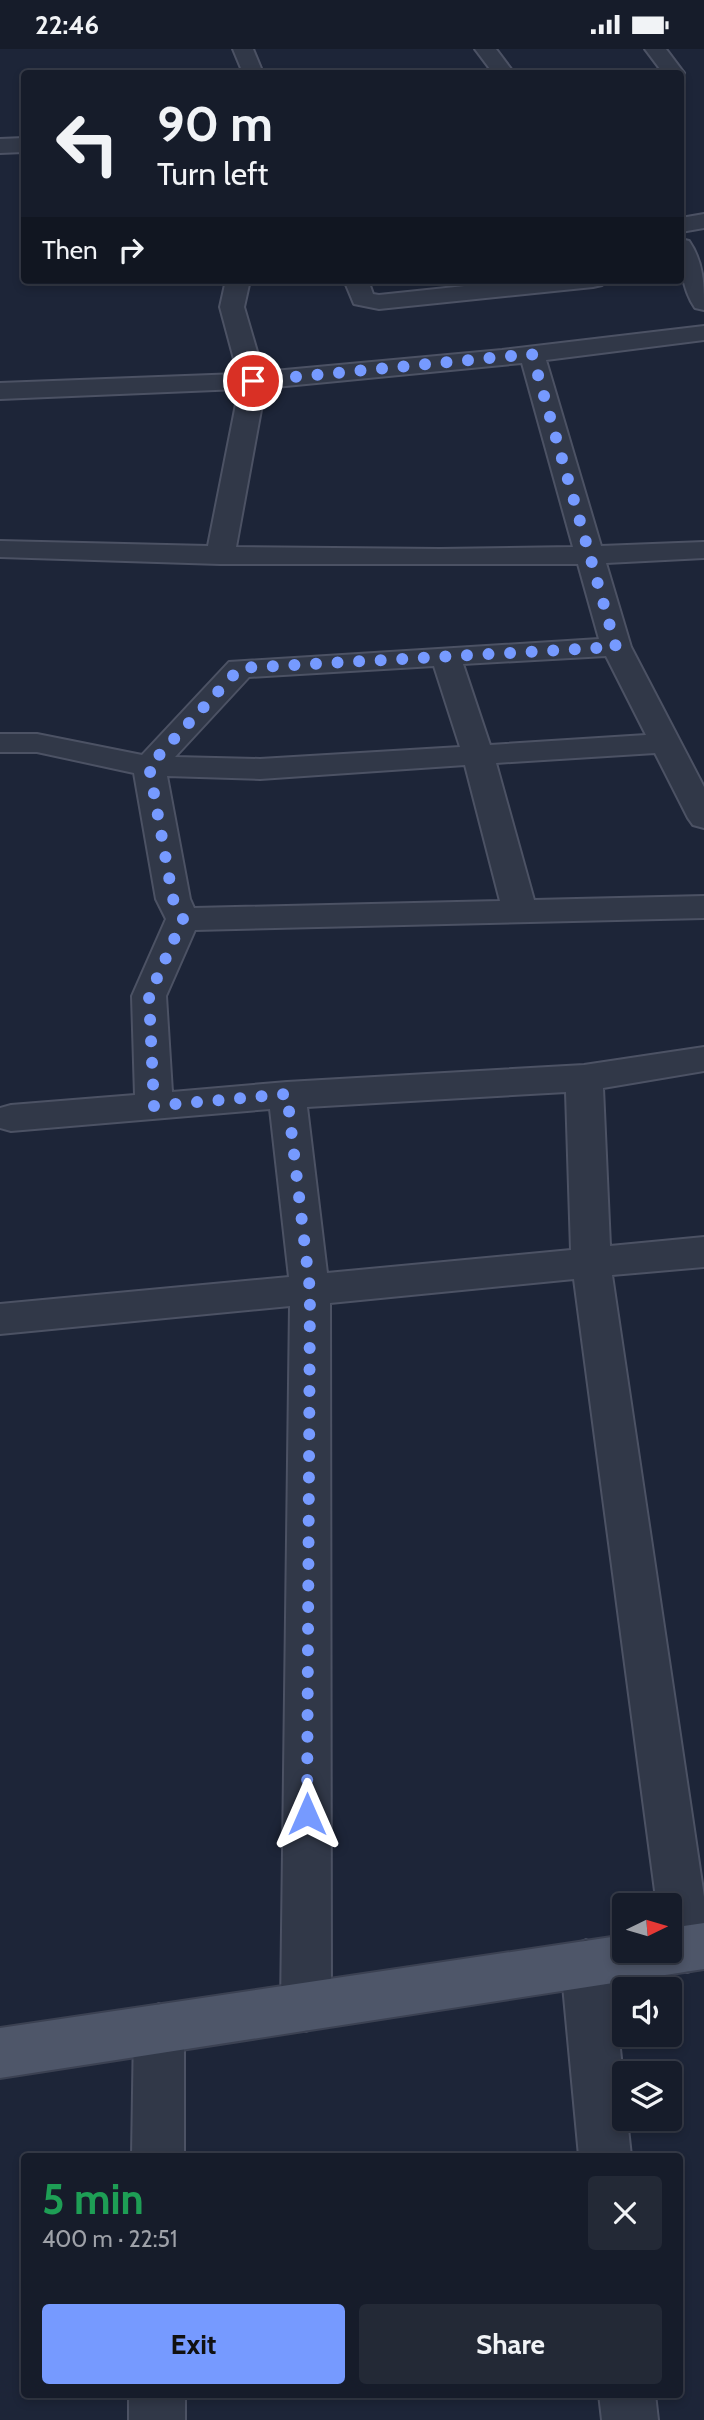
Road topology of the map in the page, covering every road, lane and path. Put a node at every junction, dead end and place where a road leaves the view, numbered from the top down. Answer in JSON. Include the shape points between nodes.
{"nodes":[{"id":1,"x":243,"y":49,"type":"edge"},
{"id":2,"x":485,"y":49,"type":"edge"},
{"id":3,"x":655,"y":49,"type":"edge"},
{"id":4,"x":252,"y":70,"type":"edge"},
{"id":5,"x":501,"y":70,"type":"edge"},
{"id":6,"x":672,"y":70,"type":"edge"},
{"id":7,"x":21,"y":145,"type":"edge"},
{"id":8,"x":0,"y":146,"type":"edge"},
{"id":9,"x":704,"y":221,"type":"edge"},
{"id":10,"x":684,"y":224,"type":"edge"},
{"id":11,"x":686,"y":270,"type":"edge"},
{"id":12,"x":237,"y":284,"type":"edge"},
{"id":13,"x":357,"y":284,"type":"edge"},
{"id":14,"x":554,"y":284,"type":"edge"},
{"id":15,"x":704,"y":303,"type":"edge"},
{"id":16,"x":704,"y":333,"type":"edge"},
{"id":17,"x":532,"y":354,"type":"junction"},
{"id":18,"x":253,"y":381,"type":"junction"},
{"id":19,"x":0,"y":391,"type":"edge"},
{"id":20,"x":0,"y":549,"type":"edge"},
{"id":21,"x":704,"y":550,"type":"edge"},
{"id":22,"x":220,"y":556,"type":"junction"},
{"id":23,"x":589,"y":557,"type":"junction"},
{"id":24,"x":616,"y":647,"type":"junction"},
{"id":25,"x":446,"y":657,"type":"junction"},
{"id":26,"x":0,"y":743,"type":"edge"},
{"id":27,"x":663,"y":743,"type":"junction"},
{"id":28,"x":478,"y":755,"type":"junction"},
{"id":29,"x":149,"y":766,"type":"junction"},
{"id":30,"x":704,"y":818,"type":"edge"},
{"id":31,"x":704,"y":907,"type":"edge"},
{"id":32,"x":520,"y":912,"type":"junction"},
{"id":33,"x":183,"y":919,"type":"junction"},
{"id":34,"x":704,"y":1059,"type":"edge"},
{"id":35,"x":584,"y":1078,"type":"junction"},
{"id":36,"x":287,"y":1094,"type":"junction"},
{"id":37,"x":154,"y":1106,"type":"junction"},
{"id":38,"x":11,"y":1118,"type":"dead end"},
{"id":39,"x":704,"y":1252,"type":"edge"},
{"id":40,"x":591,"y":1263,"type":"junction"},
{"id":41,"x":310,"y":1290,"type":"junction"},
{"id":42,"x":0,"y":1319,"type":"edge"},
{"id":43,"x":696,"y":1947,"type":"edge"},
{"id":44,"x":586,"y":1964,"type":"junction"},
{"id":45,"x":306,"y":2007,"type":"junction"},
{"id":46,"x":159,"y":2029,"type":"junction"},
{"id":47,"x":0,"y":2053,"type":"edge"},
{"id":48,"x":158,"y":2153,"type":"edge"},
{"id":49,"x":605,"y":2153,"type":"edge"},
{"id":50,"x":158,"y":2398,"type":"edge"},
{"id":51,"x":627,"y":2398,"type":"edge"},
{"id":52,"x":157,"y":2420,"type":"edge"},
{"id":53,"x":630,"y":2420,"type":"edge"}],
"edges":[{"from":1,"to":4,"type":"street"},
{"from":2,"to":5,"type":"street"},
{"from":3,"to":6,"type":"street"},
{"from":7,"to":8,"type":"street"},
{"from":9,"to":10,"type":"street"},
{"from":11,"to":15,"type":"street"},
{"from":12,"to":18,"type":"street","via":[[232,307]]},
{"from":13,"to":14,"type":"street","via":[[363,299],[379,302]]},
{"from":16,"to":17,"type":"street"},
{"from":17,"to":18,"type":"street"},
{"from":17,"to":23,"type":"street"},
{"from":18,"to":19,"type":"street"},
{"from":18,"to":22,"type":"street"},
{"from":20,"to":22,"type":"street"},
{"from":21,"to":23,"type":"street"},
{"from":22,"to":23,"type":"street"},
{"from":23,"to":24,"type":"street"},
{"from":24,"to":25,"type":"street"},
{"from":24,"to":27,"type":"street"},
{"from":25,"to":28,"type":"street"},
{"from":25,"to":29,"type":"street","via":[[240,668]]},
{"from":26,"to":29,"type":"street","via":[[37,743]]},
{"from":27,"to":28,"type":"street"},
{"from":27,"to":30,"type":"street"},
{"from":28,"to":29,"type":"street","via":[[260,769]]},
{"from":28,"to":32,"type":"street"},
{"from":29,"to":33,"type":"street","via":[[173,899]]},
{"from":31,"to":32,"type":"street"},
{"from":32,"to":33,"type":"street"},
{"from":33,"to":37,"type":"street","via":[[149,996]]},
{"from":34,"to":35,"type":"street"},
{"from":35,"to":36,"type":"street"},
{"from":35,"to":40,"type":"street"},
{"from":36,"to":37,"type":"street"},
{"from":36,"to":41,"type":"street"},
{"from":37,"to":38,"type":"street"},
{"from":39,"to":40,"type":"street"},
{"from":40,"to":41,"type":"street"},
{"from":40,"to":43,"type":"street"},
{"from":41,"to":42,"type":"street"},
{"from":41,"to":45,"type":"street"},
{"from":43,"to":44,"type":"main road"},
{"from":44,"to":45,"type":"main road"},
{"from":44,"to":49,"type":"street"},
{"from":45,"to":46,"type":"main road"},
{"from":46,"to":47,"type":"main road"},
{"from":46,"to":48,"type":"street"},
{"from":50,"to":52,"type":"street"},
{"from":51,"to":53,"type":"street"}]}
